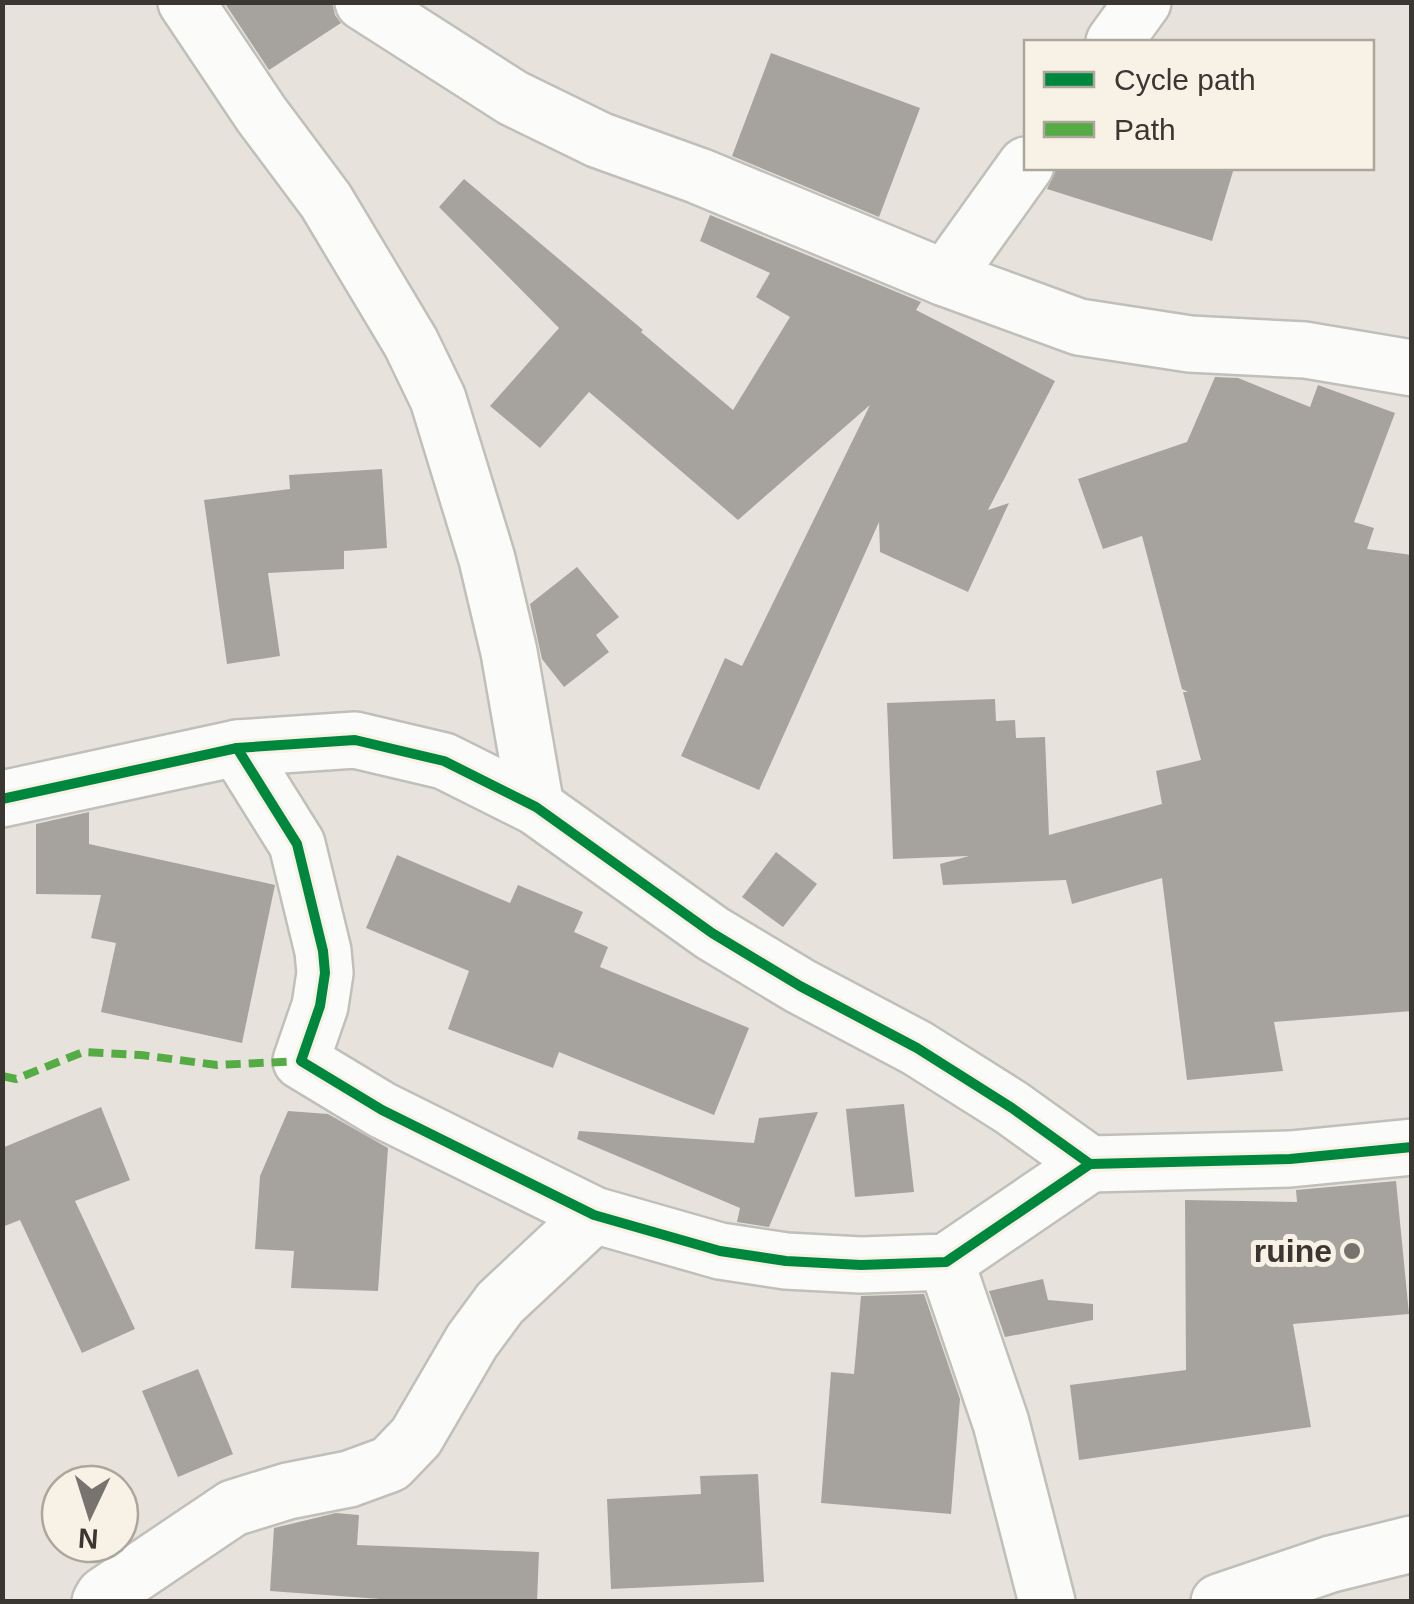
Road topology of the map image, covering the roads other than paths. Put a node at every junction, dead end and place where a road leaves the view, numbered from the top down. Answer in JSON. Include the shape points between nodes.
{"nodes":[{"id":1,"x":186,"y":2,"type":"edge"},
{"id":2,"x":364,"y":2,"type":"edge"},
{"id":3,"x":1142,"y":2,"type":"edge"},
{"id":4,"x":1115,"y":40,"type":"edge"},
{"id":5,"x":1024,"y":168,"type":"edge"},
{"id":6,"x":946,"y":278,"type":"junction"},
{"id":7,"x":1412,"y":368,"type":"edge"},
{"id":8,"x":237,"y":748,"type":"junction"},
{"id":9,"x":2,"y":799,"type":"edge"},
{"id":10,"x":536,"y":807,"type":"junction"},
{"id":11,"x":1412,"y":1147,"type":"edge"},
{"id":12,"x":1090,"y":1164,"type":"junction"},
{"id":13,"x":594,"y":1215,"type":"junction"},
{"id":14,"x":946,"y":1262,"type":"junction"},
{"id":15,"x":1412,"y":1544,"type":"edge"},
{"id":16,"x":100,"y":1602,"type":"edge"},
{"id":17,"x":1046,"y":1602,"type":"edge"},
{"id":18,"x":1219,"y":1602,"type":"edge"}],
"edges":[{"from":1,"to":10,"type":"street","via":[[326,201],[438,400],[509,652]]},
{"from":2,"to":6,"type":"street","via":[[513,98],[598,140]]},
{"from":3,"to":4,"type":"street"},
{"from":5,"to":6,"type":"street"},
{"from":6,"to":7,"type":"street","via":[[1080,327]]},
{"from":8,"to":9,"type":"street"},
{"from":8,"to":10,"type":"street","via":[[355,740],[444,761]]},
{"from":8,"to":13,"type":"street","via":[[297,844],[323,952],[320,1006],[301,1060],[382,1110]]},
{"from":10,"to":12,"type":"street","via":[[712,933],[918,1048]]},
{"from":11,"to":12,"type":"street"},
{"from":12,"to":14,"type":"street"},
{"from":13,"to":14,"type":"street","via":[[720,1251],[786,1261]]},
{"from":13,"to":16,"type":"street","via":[[500,1304],[416,1437],[390,1464],[233,1508]]},
{"from":14,"to":17,"type":"street","via":[[1001,1423]]},
{"from":15,"to":18,"type":"street"}]}
